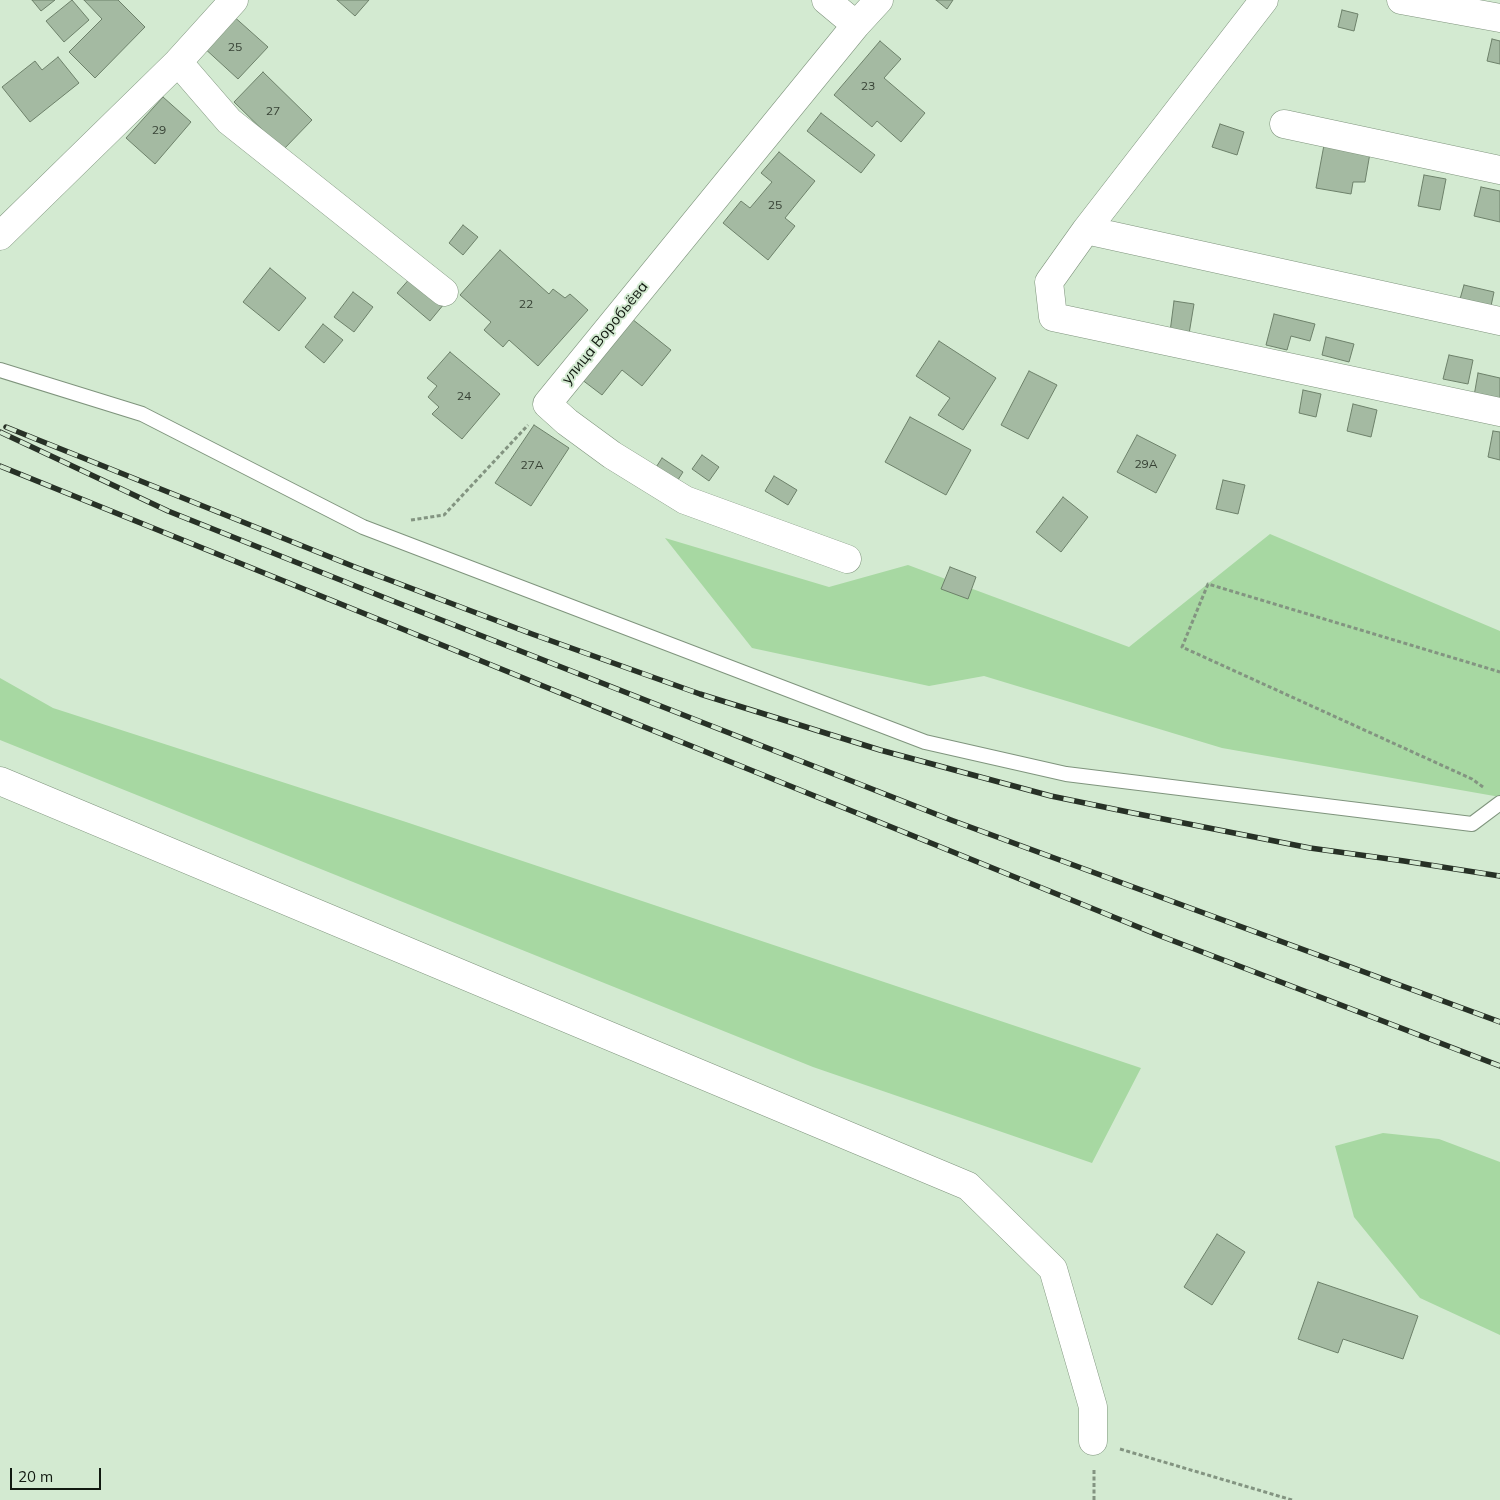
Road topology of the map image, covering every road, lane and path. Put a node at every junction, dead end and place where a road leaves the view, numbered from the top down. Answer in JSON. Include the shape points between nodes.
{"nodes":[{"id":1,"x":234,"y":0,"type":"edge"},
{"id":2,"x":826,"y":0,"type":"edge"},
{"id":3,"x":879,"y":0,"type":"edge"},
{"id":4,"x":1264,"y":0,"type":"edge"},
{"id":5,"x":1401,"y":0,"type":"edge"},
{"id":6,"x":1500,"y":18,"type":"edge"},
{"id":7,"x":856,"y":26,"type":"junction"},
{"id":8,"x":178,"y":62,"type":"junction"},
{"id":9,"x":1284,"y":124,"type":"dead end"},
{"id":10,"x":1500,"y":170,"type":"edge"},
{"id":11,"x":1086,"y":230,"type":"junction"},
{"id":12,"x":0,"y":236,"type":"edge"},
{"id":13,"x":444,"y":292,"type":"dead end"},
{"id":14,"x":1500,"y":321,"type":"edge"},
{"id":15,"x":0,"y":370,"type":"edge"},
{"id":16,"x":547,"y":404,"type":"junction"},
{"id":17,"x":1500,"y":412,"type":"edge"},
{"id":18,"x":408,"y":520,"type":"dead end"},
{"id":19,"x":847,"y":559,"type":"dead end"},
{"id":20,"x":1500,"y":672,"type":"edge"},
{"id":21,"x":0,"y":781,"type":"edge"},
{"id":22,"x":1486,"y":790,"type":"dead end"},
{"id":23,"x":1500,"y":803,"type":"edge"},
{"id":24,"x":1093,"y":1441,"type":"joint"},
{"id":25,"x":1292,"y":1500,"type":"edge"}],
"edges":[{"from":1,"to":8,"type":"street"},
{"from":2,"to":7,"type":"street"},
{"from":3,"to":7,"type":"street","name":"улица Воробьёва"},
{"from":4,"to":11,"type":"street"},
{"from":5,"to":6,"type":"street"},
{"from":7,"to":16,"type":"street","name":"улица Воробьёва"},
{"from":8,"to":12,"type":"street"},
{"from":8,"to":13,"type":"street","via":[[229,121]]},
{"from":9,"to":10,"type":"street"},
{"from":11,"to":14,"type":"street"},
{"from":11,"to":17,"type":"street","via":[[1049,282],[1053,317]]},
{"from":15,"to":23,"type":"lane","via":[[142,414],[363,527],[925,742],[1066,774],[1472,824]]},
{"from":16,"to":18,"type":"path","via":[[444,515]]},
{"from":16,"to":19,"type":"street","via":[[612,454],[685,500]]},
{"from":20,"to":22,"type":"path","via":[[1208,584],[1182,647],[1472,779]]},
{"from":21,"to":24,"type":"street","via":[[968,1186],[1053,1268],[1093,1407]]},
{"from":24,"to":25,"type":"path"}]}
